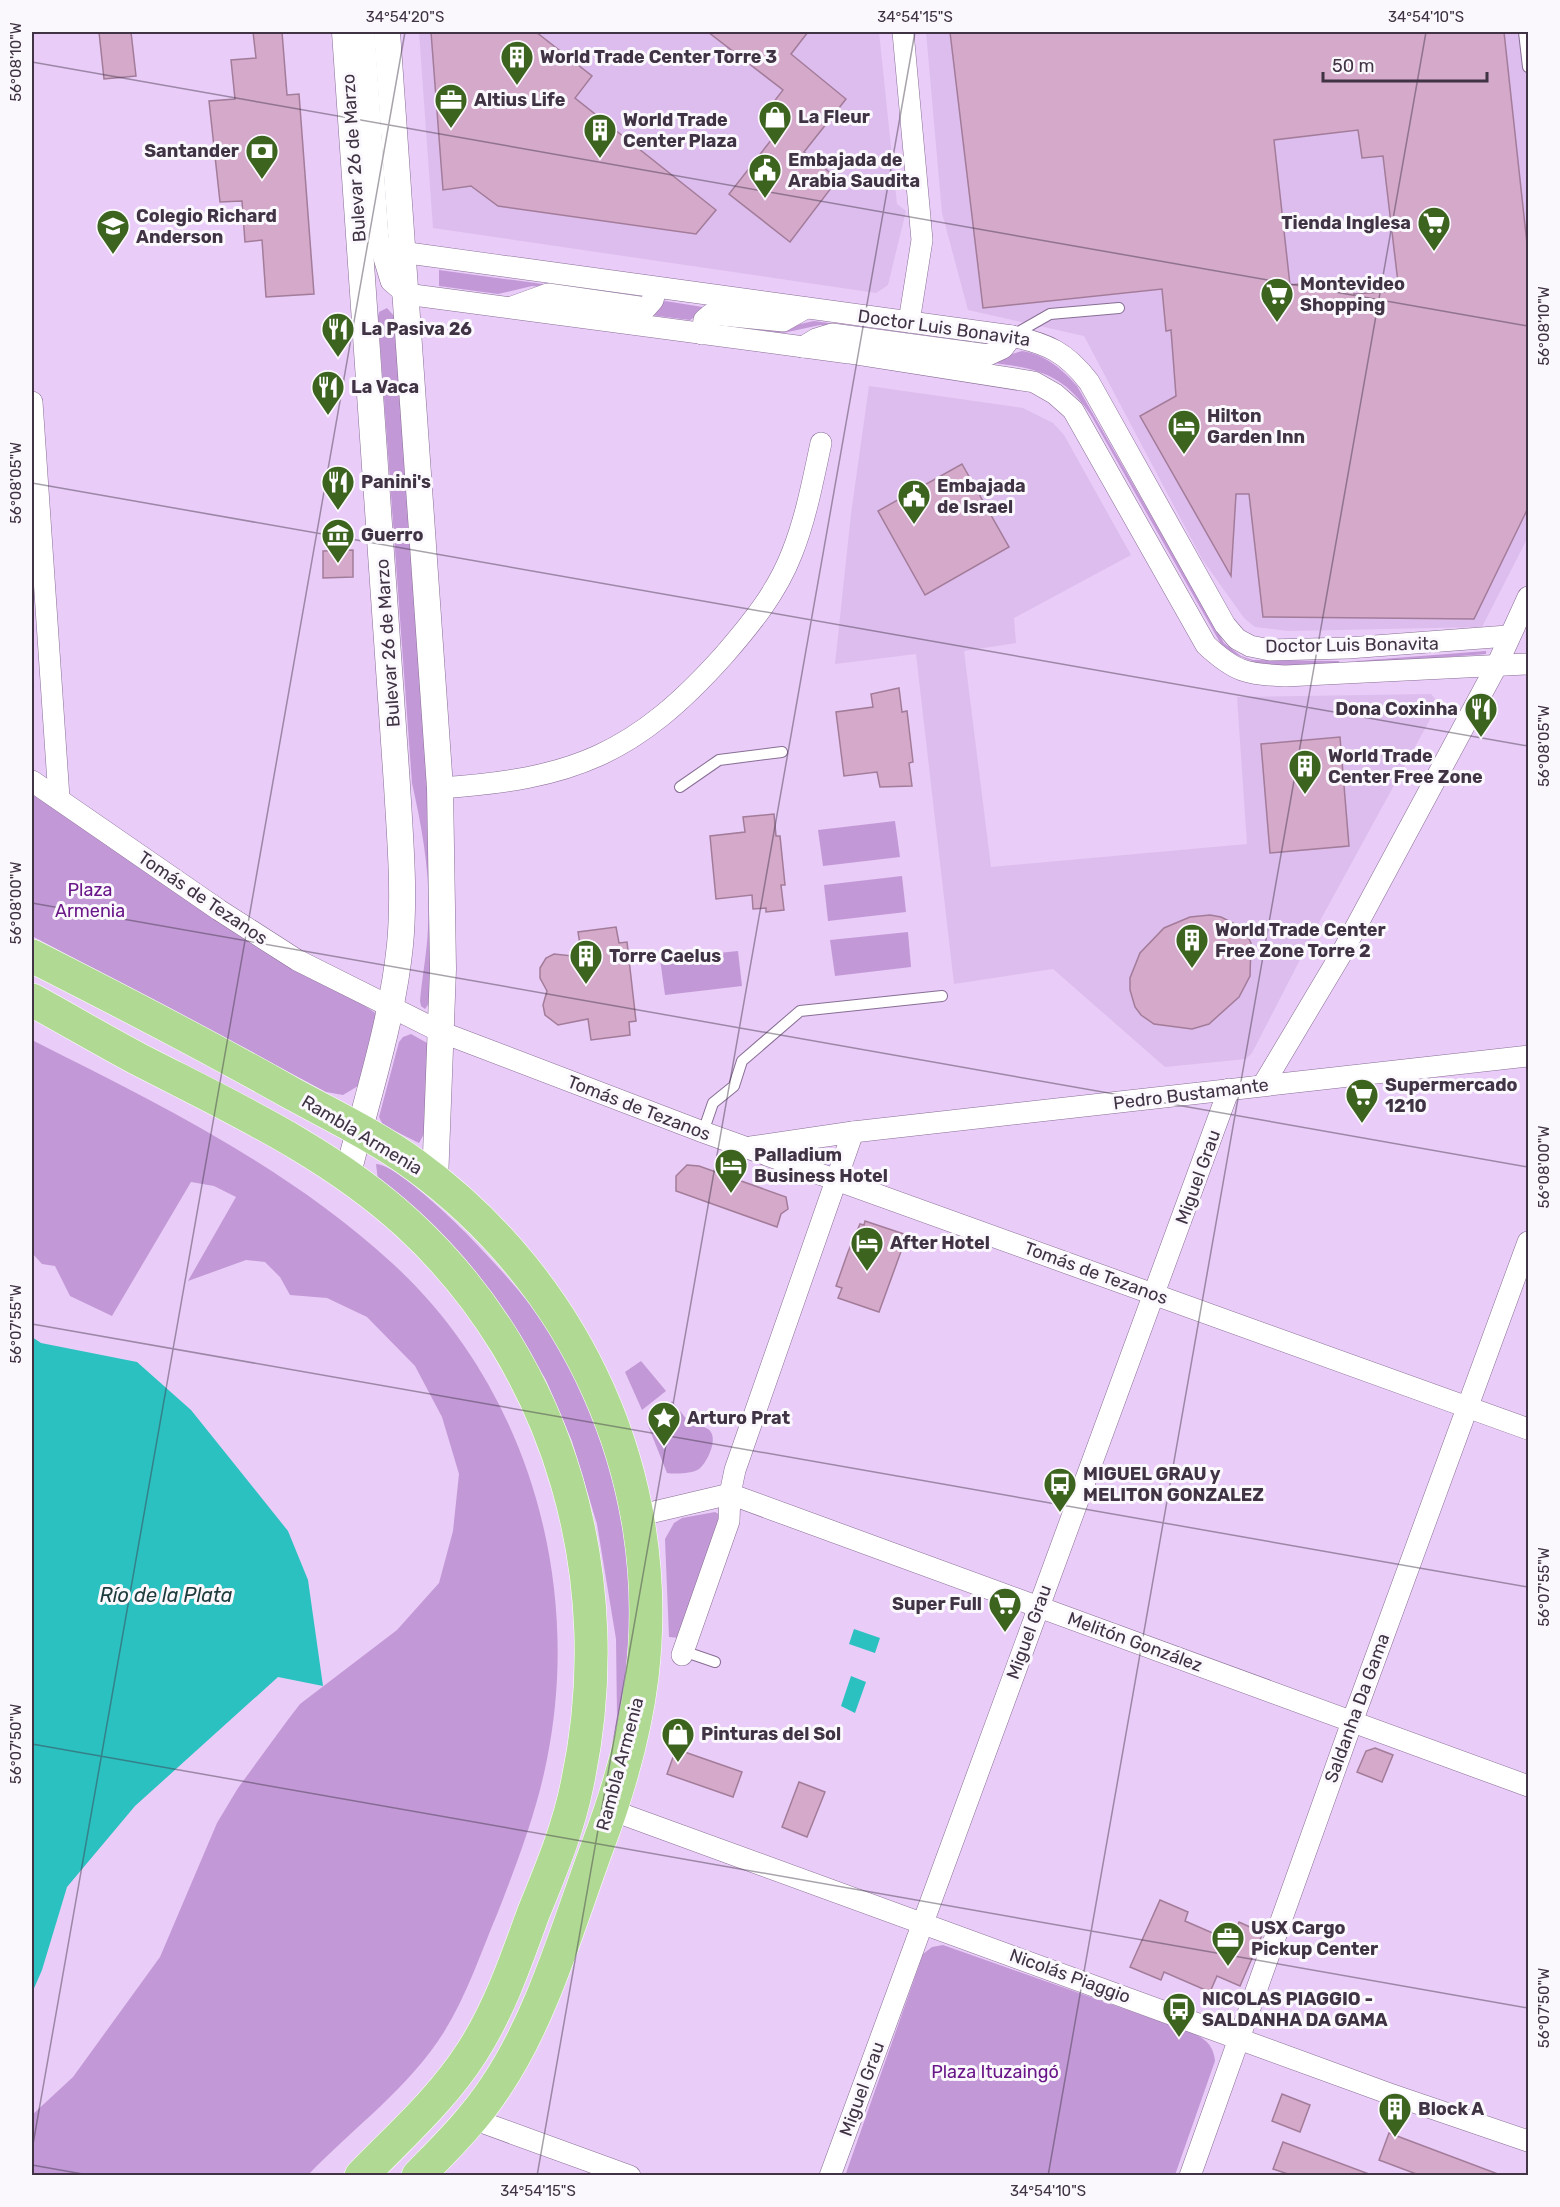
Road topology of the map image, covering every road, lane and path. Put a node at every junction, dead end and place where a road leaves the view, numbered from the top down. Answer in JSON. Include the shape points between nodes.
{"nodes":[{"id":1,"x":345,"y":32,"type":"edge"},
{"id":2,"x":364,"y":32,"type":"edge"},
{"id":3,"x":387,"y":32,"type":"edge"},
{"id":4,"x":903,"y":32,"type":"edge"},
{"id":5,"x":1524,"y":32,"type":"edge"},
{"id":6,"x":1528,"y":67,"type":"edge"},
{"id":7,"x":382,"y":254,"type":"junction"},
{"id":8,"x":656,"y":289,"type":"junction"},
{"id":9,"x":406,"y":294,"type":"junction"},
{"id":10,"x":512,"y":307,"type":"junction"},
{"id":11,"x":1119,"y":308,"type":"dead end"},
{"id":12,"x":806,"y":309,"type":"junction"},
{"id":13,"x":909,"y":322,"type":"junction"},
{"id":14,"x":702,"y":334,"type":"junction"},
{"id":15,"x":1012,"y":336,"type":"junction"},
{"id":16,"x":803,"y":347,"type":"junction"},
{"id":17,"x":32,"y":402,"type":"edge"},
{"id":18,"x":821,"y":443,"type":"dead end"},
{"id":19,"x":1528,"y":597,"type":"edge"},
{"id":20,"x":1508,"y":636,"type":"junction"},
{"id":21,"x":1528,"y":664,"type":"edge"},
{"id":22,"x":1497,"y":665,"type":"junction"},
{"id":23,"x":782,"y":752,"type":"dead end"},
{"id":24,"x":32,"y":781,"type":"edge"},
{"id":25,"x":680,"y":786,"type":"dead end"},
{"id":26,"x":440,"y":788,"type":"junction"},
{"id":27,"x":59,"y":798,"type":"junction"},
{"id":28,"x":32,"y":956,"type":"edge"},
{"id":29,"x":942,"y":996,"type":"dead end"},
{"id":30,"x":32,"y":1000,"type":"edge"},
{"id":31,"x":390,"y":1007,"type":"junction"},
{"id":32,"x":441,"y":1032,"type":"junction"},
{"id":33,"x":1528,"y":1056,"type":"edge"},
{"id":34,"x":1263,"y":1085,"type":"junction"},
{"id":35,"x":1229,"y":1089,"type":"junction"},
{"id":36,"x":359,"y":1130,"type":"junction"},
{"id":37,"x":703,"y":1132,"type":"junction"},
{"id":38,"x":853,"y":1132,"type":"junction"},
{"id":39,"x":747,"y":1148,"type":"junction"},
{"id":40,"x":347,"y":1177,"type":"junction"},
{"id":41,"x":837,"y":1180,"type":"junction"},
{"id":42,"x":435,"y":1181,"type":"junction"},
{"id":43,"x":1528,"y":1242,"type":"edge"},
{"id":44,"x":1156,"y":1294,"type":"junction"},
{"id":45,"x":1467,"y":1406,"type":"junction"},
{"id":46,"x":1528,"y":1429,"type":"edge"},
{"id":47,"x":730,"y":1494,"type":"junction"},
{"id":48,"x":637,"y":1515,"type":"junction"},
{"id":49,"x":585,"y":1563,"type":"junction"},
{"id":50,"x":1038,"y":1607,"type":"junction"},
{"id":51,"x":683,"y":1653,"type":"joint"},
{"id":52,"x":715,"y":1662,"type":"dead end"},
{"id":53,"x":1352,"y":1722,"type":"junction"},
{"id":54,"x":1528,"y":1786,"type":"edge"},
{"id":55,"x":611,"y":1810,"type":"junction"},
{"id":56,"x":924,"y":1923,"type":"junction"},
{"id":57,"x":1240,"y":2038,"type":"junction"},
{"id":58,"x":473,"y":2119,"type":"junction"},
{"id":59,"x":1528,"y":2141,"type":"edge"},
{"id":60,"x":361,"y":2175,"type":"edge"},
{"id":61,"x":418,"y":2175,"type":"edge"},
{"id":62,"x":630,"y":2175,"type":"edge"},
{"id":63,"x":830,"y":2175,"type":"edge"},
{"id":64,"x":1190,"y":2175,"type":"edge"}],
"edges":[{"from":1,"to":7,"type":"street","name":"Bulevar 26 de Marzo"},
{"from":2,"to":7,"type":"street","name":"Bulevar 26 de Marzo"},
{"from":3,"to":7,"type":"street","name":"Bulevar 26 de Marzo"},
{"from":4,"to":13,"type":"street","via":[[922,240]]},
{"from":5,"to":6,"type":"lane"},
{"from":7,"to":8,"type":"street","name":"Doctor Luis Bonavita"},
{"from":7,"to":9,"type":"street","name":"Bulevar 26 de Marzo"},
{"from":7,"to":31,"type":"street","name":"Bulevar 26 de Marzo","via":[[401,845],[400,945]]},
{"from":8,"to":10,"type":"street","via":[[646,308],[548,294]]},
{"from":8,"to":12,"type":"street","name":"Doctor Luis Bonavita"},
{"from":9,"to":10,"type":"street","name":"Doctor Luis Bonavita"},
{"from":9,"to":26,"type":"street","name":"Bulevar 26 de Marzo"},
{"from":10,"to":14,"type":"street","name":"Doctor Luis Bonavita"},
{"from":11,"to":15,"type":"lane","via":[[1050,314]]},
{"from":12,"to":13,"type":"street","name":"Doctor Luis Bonavita"},
{"from":12,"to":14,"type":"street","via":[[783,321],[711,314],[704,320]]},
{"from":13,"to":15,"type":"street","name":"Doctor Luis Bonavita"},
{"from":14,"to":16,"type":"street","name":"Doctor Luis Bonavita"},
{"from":15,"to":16,"type":"street","via":[[1003,348],[988,355],[832,334]]},
{"from":15,"to":20,"type":"street","name":"Doctor Luis Bonavita","via":[[1045,344],[1065,356],[1089,382],[1225,626],[1237,639],[1270,650],[1359,648]]},
{"from":16,"to":22,"type":"street","name":"Doctor Luis Bonavita","via":[[1034,382],[1055,394],[1073,410],[1206,645],[1226,664],[1252,675],[1285,676]]},
{"from":17,"to":27,"type":"street"},
{"from":18,"to":26,"type":"street","via":[[806,513],[792,554],[772,592],[755,620],[686,697],[621,746],[567,769],[510,782]]},
{"from":19,"to":20,"type":"street"},
{"from":20,"to":22,"type":"street"},
{"from":21,"to":22,"type":"street","name":"Doctor Luis Bonavita"},
{"from":22,"to":34,"type":"street","via":[[1343,951]]},
{"from":23,"to":25,"type":"lane","via":[[719,760]]},
{"from":24,"to":27,"type":"street","name":"Tomás de Tezanos"},
{"from":26,"to":32,"type":"street","name":"Bulevar 26 de Marzo"},
{"from":27,"to":31,"type":"street","name":"Tomás de Tezanos","via":[[256,935]]},
{"from":28,"to":36,"type":"main road","name":"Rambla Armenia"},
{"from":29,"to":37,"type":"lane","via":[[800,1011],[742,1061],[734,1086],[713,1103]]},
{"from":30,"to":40,"type":"main road","name":"Rambla Armenia","via":[[222,1101]]},
{"from":31,"to":32,"type":"street","name":"Tomás de Tezanos"},
{"from":31,"to":36,"type":"street","name":"Bulevar 26 de Marzo"},
{"from":32,"to":37,"type":"street","name":"Tomás de Tezanos"},
{"from":32,"to":42,"type":"street","name":"Bulevar 26 de Marzo"},
{"from":33,"to":34,"type":"street","name":"Pedro Bustamante"},
{"from":34,"to":35,"type":"street","name":"Pedro Bustamante"},
{"from":35,"to":38,"type":"street","name":"Pedro Bustamante"},
{"from":35,"to":44,"type":"street","name":"Miguel Grau"},
{"from":36,"to":40,"type":"street","name":"Bulevar 26 de Marzo"},
{"from":36,"to":42,"type":"main road","name":"Rambla Armenia"},
{"from":37,"to":39,"type":"street","name":"Tomás de Tezanos"},
{"from":38,"to":39,"type":"street","name":"Pedro Bustamante"},
{"from":38,"to":41,"type":"street"},
{"from":39,"to":41,"type":"street","name":"Tomás de Tezanos"},
{"from":40,"to":49,"type":"main road","name":"Rambla Armenia","via":[[407,1223],[443,1259],[513,1352],[557,1444],[572,1492]]},
{"from":41,"to":44,"type":"street","name":"Tomás de Tezanos"},
{"from":41,"to":47,"type":"street","via":[[735,1470]]},
{"from":42,"to":48,"type":"main road","name":"Rambla Armenia","via":[[508,1248],[570,1335],[608,1408]]},
{"from":43,"to":45,"type":"street","name":"Saldanha Da Gama"},
{"from":44,"to":45,"type":"street","name":"Tomás de Tezanos"},
{"from":44,"to":50,"type":"street","name":"Miguel Grau"},
{"from":45,"to":46,"type":"street","name":"Tomás de Tezanos"},
{"from":45,"to":53,"type":"street","name":"Saldanha Da Gama"},
{"from":47,"to":48,"type":"street"},
{"from":47,"to":50,"type":"street","name":"Melitón González"},
{"from":47,"to":51,"type":"street","via":[[729,1521]]},
{"from":48,"to":55,"type":"main road","name":"Rambla Armenia","via":[[645,1594],[642,1677],[634,1726]]},
{"from":49,"to":55,"type":"main road","via":[[610,1663],[608,1720],[596,1780],[598,1794]]},
{"from":49,"to":60,"type":"main road","name":"Rambla Armenia","via":[[592,1632],[591,1676],[584,1746],[567,1826],[508,1981],[474,2050],[445,2091]]},
{"from":50,"to":53,"type":"street","name":"Melitón González"},
{"from":50,"to":56,"type":"street","name":"Miguel Grau"},
{"from":51,"to":52,"type":"lane"},
{"from":53,"to":54,"type":"street","name":"Melitón González"},
{"from":53,"to":57,"type":"street","name":"Saldanha Da Gama"},
{"from":55,"to":56,"type":"street","name":"Nicolás Piaggio"},
{"from":55,"to":58,"type":"main road","name":"Rambla Armenia","via":[[539,2003],[498,2083]]},
{"from":56,"to":57,"type":"street","name":"Nicolás Piaggio"},
{"from":56,"to":63,"type":"street","name":"Miguel Grau"},
{"from":57,"to":59,"type":"street","name":"Nicolás Piaggio"},
{"from":57,"to":64,"type":"street","name":"Saldanha Da Gama"},
{"from":58,"to":61,"type":"main road","name":"Rambla Armenia"},
{"from":58,"to":62,"type":"street"}]}
